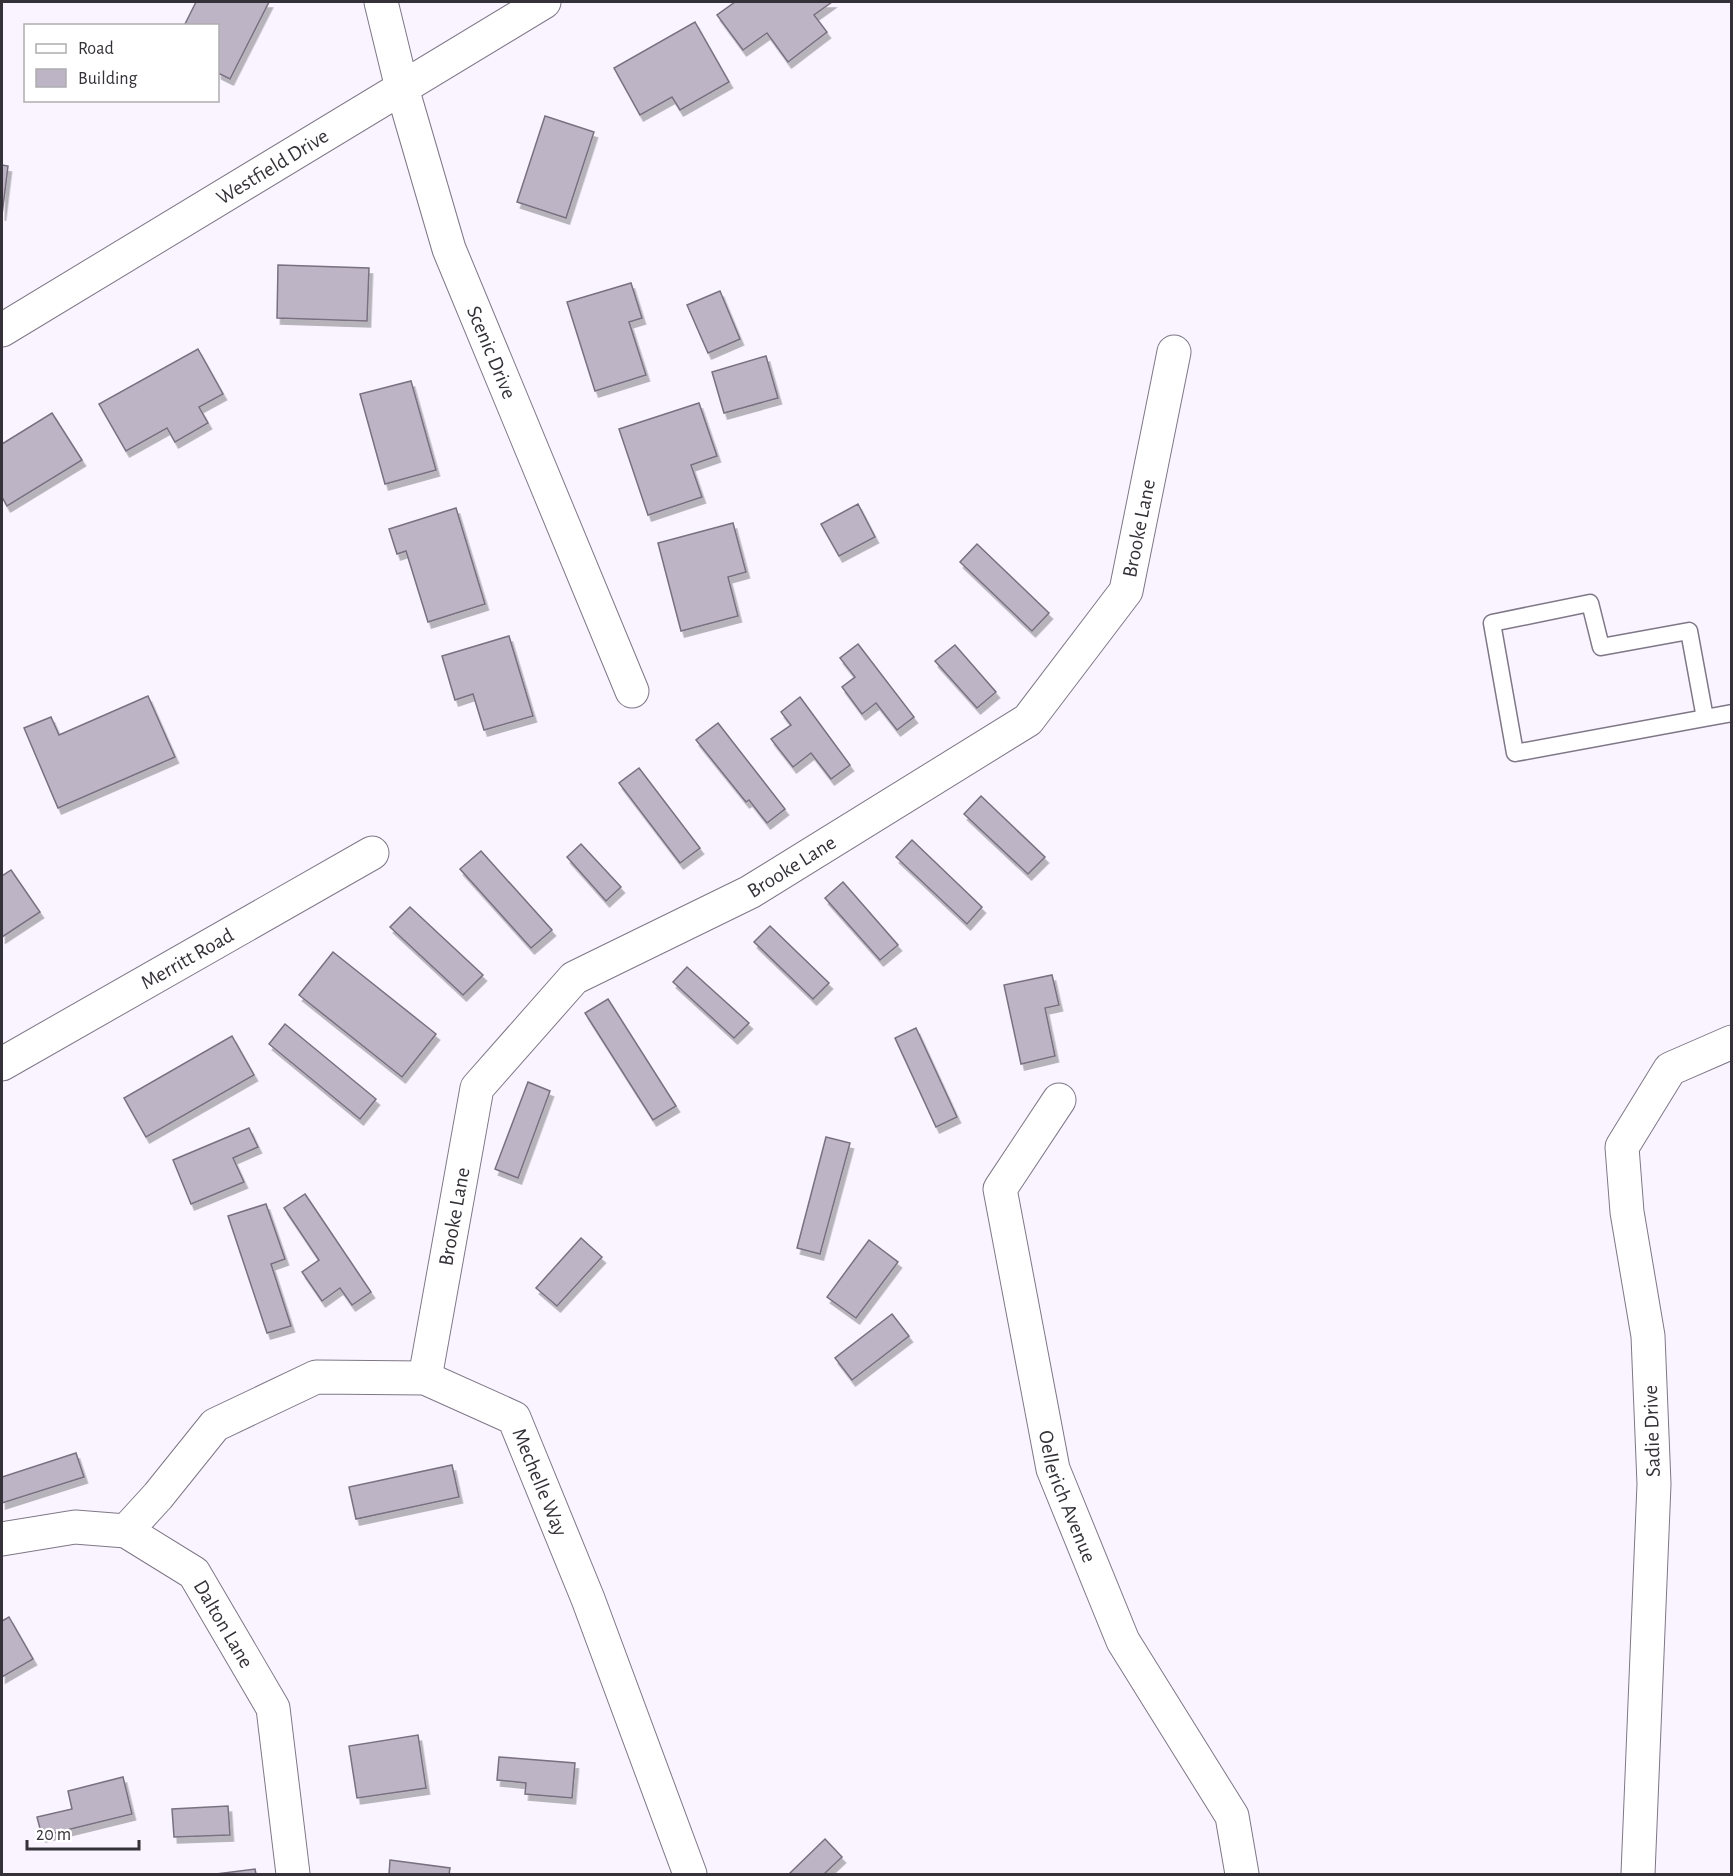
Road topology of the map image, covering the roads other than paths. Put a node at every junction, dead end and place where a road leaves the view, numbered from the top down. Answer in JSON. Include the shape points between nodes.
{"nodes":[{"id":1,"x":381,"y":2,"type":"edge"},
{"id":2,"x":544,"y":2,"type":"edge"},
{"id":3,"x":402,"y":88,"type":"junction"},
{"id":4,"x":2,"y":330,"type":"edge"},
{"id":5,"x":1174,"y":352,"type":"dead end"},
{"id":6,"x":632,"y":691,"type":"dead end"},
{"id":7,"x":1731,"y":713,"type":"edge"},
{"id":8,"x":1705,"y":718,"type":"junction"},
{"id":9,"x":372,"y":853,"type":"dead end"},
{"id":10,"x":1731,"y":1042,"type":"edge"},
{"id":11,"x":2,"y":1064,"type":"edge"},
{"id":12,"x":1059,"y":1100,"type":"dead end"},
{"id":13,"x":425,"y":1378,"type":"junction"},
{"id":14,"x":126,"y":1531,"type":"junction"},
{"id":15,"x":2,"y":1539,"type":"edge"},
{"id":16,"x":293,"y":1875,"type":"edge"},
{"id":17,"x":690,"y":1875,"type":"edge"},
{"id":18,"x":1242,"y":1875,"type":"edge"},
{"id":19,"x":1638,"y":1875,"type":"edge"}],
"edges":[{"from":1,"to":3,"type":"street","name":"Scenic Drive"},
{"from":2,"to":3,"type":"street","name":"Westfield Drive"},
{"from":3,"to":4,"type":"street","name":"Westfield Drive"},
{"from":3,"to":6,"type":"street","name":"Scenic Drive","via":[[449,249]]},
{"from":5,"to":13,"type":"street","name":"Brooke Lane","via":[[1126,591],[1028,720],[750,892],[574,978],[477,1088]]},
{"from":7,"to":8,"type":"lane"},
{"from":8,"to":8,"type":"lane","via":[[1515,753],[1492,623],[1590,603],[1601,647],[1689,631]]},
{"from":9,"to":11,"type":"street","name":"Merritt Road"},
{"from":10,"to":19,"type":"street","name":"Sadie Drive","via":[[1670,1069],[1623,1147],[1627,1212],[1648,1336],[1654,1484]]},
{"from":12,"to":18,"type":"street","name":"Oellerich Avenue","via":[[1000,1189],[1053,1469],[1123,1641],[1232,1816]]},
{"from":13,"to":14,"type":"street","name":"Mechelle Way","via":[[316,1377],[216,1425]]},
{"from":13,"to":17,"type":"street","name":"Mechelle Way","via":[[514,1418],[588,1599]]},
{"from":14,"to":15,"type":"street","name":"Dalton Lane","via":[[75,1527]]},
{"from":14,"to":16,"type":"street","name":"Dalton Lane","via":[[194,1572],[273,1708]]}]}
